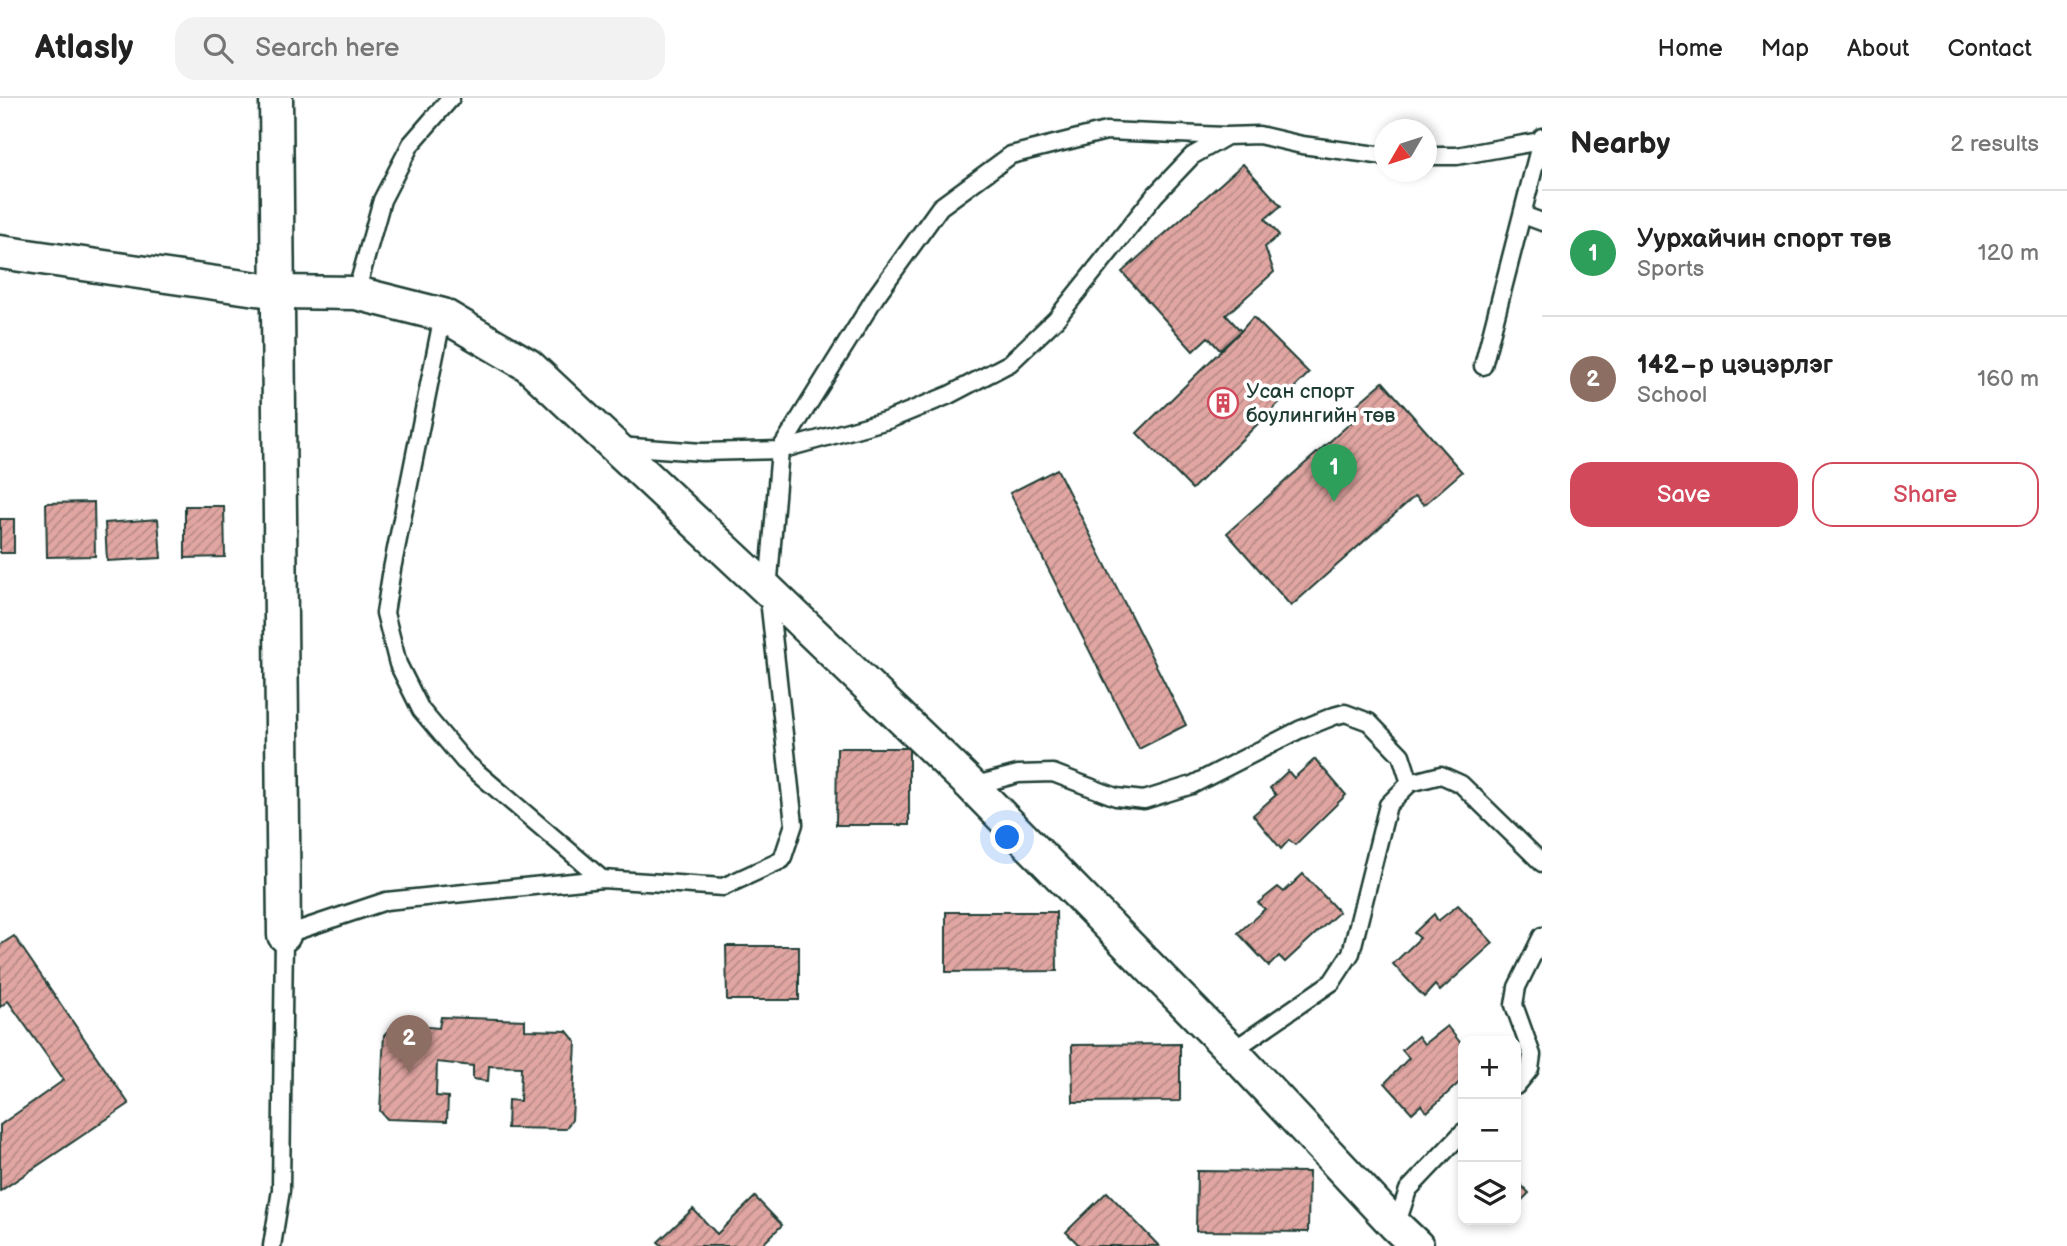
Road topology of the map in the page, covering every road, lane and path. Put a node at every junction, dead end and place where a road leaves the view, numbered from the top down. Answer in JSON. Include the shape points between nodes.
{"nodes":[{"id":1,"x":276,"y":98,"type":"edge"},
{"id":2,"x":451,"y":98,"type":"edge"},
{"id":3,"x":1227,"y":136,"type":"junction"},
{"id":4,"x":1541,"y":139,"type":"edge"},
{"id":5,"x":1374,"y":155,"type":"edge"},
{"id":6,"x":1437,"y":156,"type":"edge"},
{"id":7,"x":1523,"y":215,"type":"junction"},
{"id":8,"x":1542,"y":222,"type":"edge"},
{"id":9,"x":0,"y":252,"type":"edge"},
{"id":10,"x":278,"y":292,"type":"junction"},
{"id":11,"x":356,"y":293,"type":"junction"},
{"id":12,"x":443,"y":315,"type":"junction"},
{"id":13,"x":1483,"y":366,"type":"dead end"},
{"id":14,"x":614,"y":446,"type":"junction"},
{"id":15,"x":780,"y":450,"type":"junction"},
{"id":16,"x":768,"y":590,"type":"junction"},
{"id":17,"x":1410,"y":783,"type":"junction"},
{"id":18,"x":972,"y":786,"type":"junction"},
{"id":19,"x":1542,"y":863,"type":"edge"},
{"id":20,"x":602,"y":879,"type":"junction"},
{"id":21,"x":284,"y":935,"type":"junction"},
{"id":22,"x":1542,"y":936,"type":"edge"},
{"id":23,"x":1232,"y":1051,"type":"junction"},
{"id":24,"x":1521,"y":1080,"type":"edge"},
{"id":25,"x":1458,"y":1137,"type":"edge"},
{"id":26,"x":1406,"y":1236,"type":"edge"},
{"id":27,"x":272,"y":1246,"type":"edge"}],
"edges":[{"from":1,"to":10,"type":"street"},
{"from":2,"to":11,"type":"lane","via":[[411,144],[382,200]]},
{"from":3,"to":5,"type":"lane","via":[[1259,135]]},
{"from":3,"to":15,"type":"lane","via":[[1192,156],[1056,319],[1010,363],[888,420]]},
{"from":3,"to":15,"type":"lane","via":[[1106,131],[1011,155],[940,207],[876,296]]},
{"from":4,"to":6,"type":"lane"},
{"from":4,"to":7,"type":"lane"},
{"from":7,"to":8,"type":"lane"},
{"from":7,"to":13,"type":"lane"},
{"from":9,"to":10,"type":"street"},
{"from":10,"to":11,"type":"street"},
{"from":10,"to":21,"type":"street"},
{"from":11,"to":12,"type":"street"},
{"from":12,"to":14,"type":"street","via":[[528,365]]},
{"from":12,"to":20,"type":"lane","via":[[385,613],[398,664],[421,710],[464,761]]},
{"from":14,"to":15,"type":"lane","via":[[702,452]]},
{"from":14,"to":16,"type":"street"},
{"from":15,"to":16,"type":"lane"},
{"from":16,"to":18,"type":"street"},
{"from":16,"to":20,"type":"lane","via":[[794,824],[782,860],[723,887]]},
{"from":17,"to":18,"type":"lane","via":[[1401,755],[1369,722],[1345,713],[1299,730],[1192,785],[1144,800],[1116,797],[1053,773],[1018,774]]},
{"from":17,"to":19,"type":"lane","via":[[1441,775],[1461,784]]},
{"from":17,"to":23,"type":"lane","via":[[1388,805],[1345,965],[1332,982]]},
{"from":18,"to":23,"type":"street"},
{"from":20,"to":21,"type":"lane","via":[[386,901]]},
{"from":21,"to":27,"type":"lane","via":[[281,1190]]},
{"from":22,"to":24,"type":"lane","via":[[1517,987],[1514,1005],[1532,1055],[1530,1069]]},
{"from":23,"to":26,"type":"street"},
{"from":25,"to":26,"type":"lane","via":[[1408,1190]]}]}
